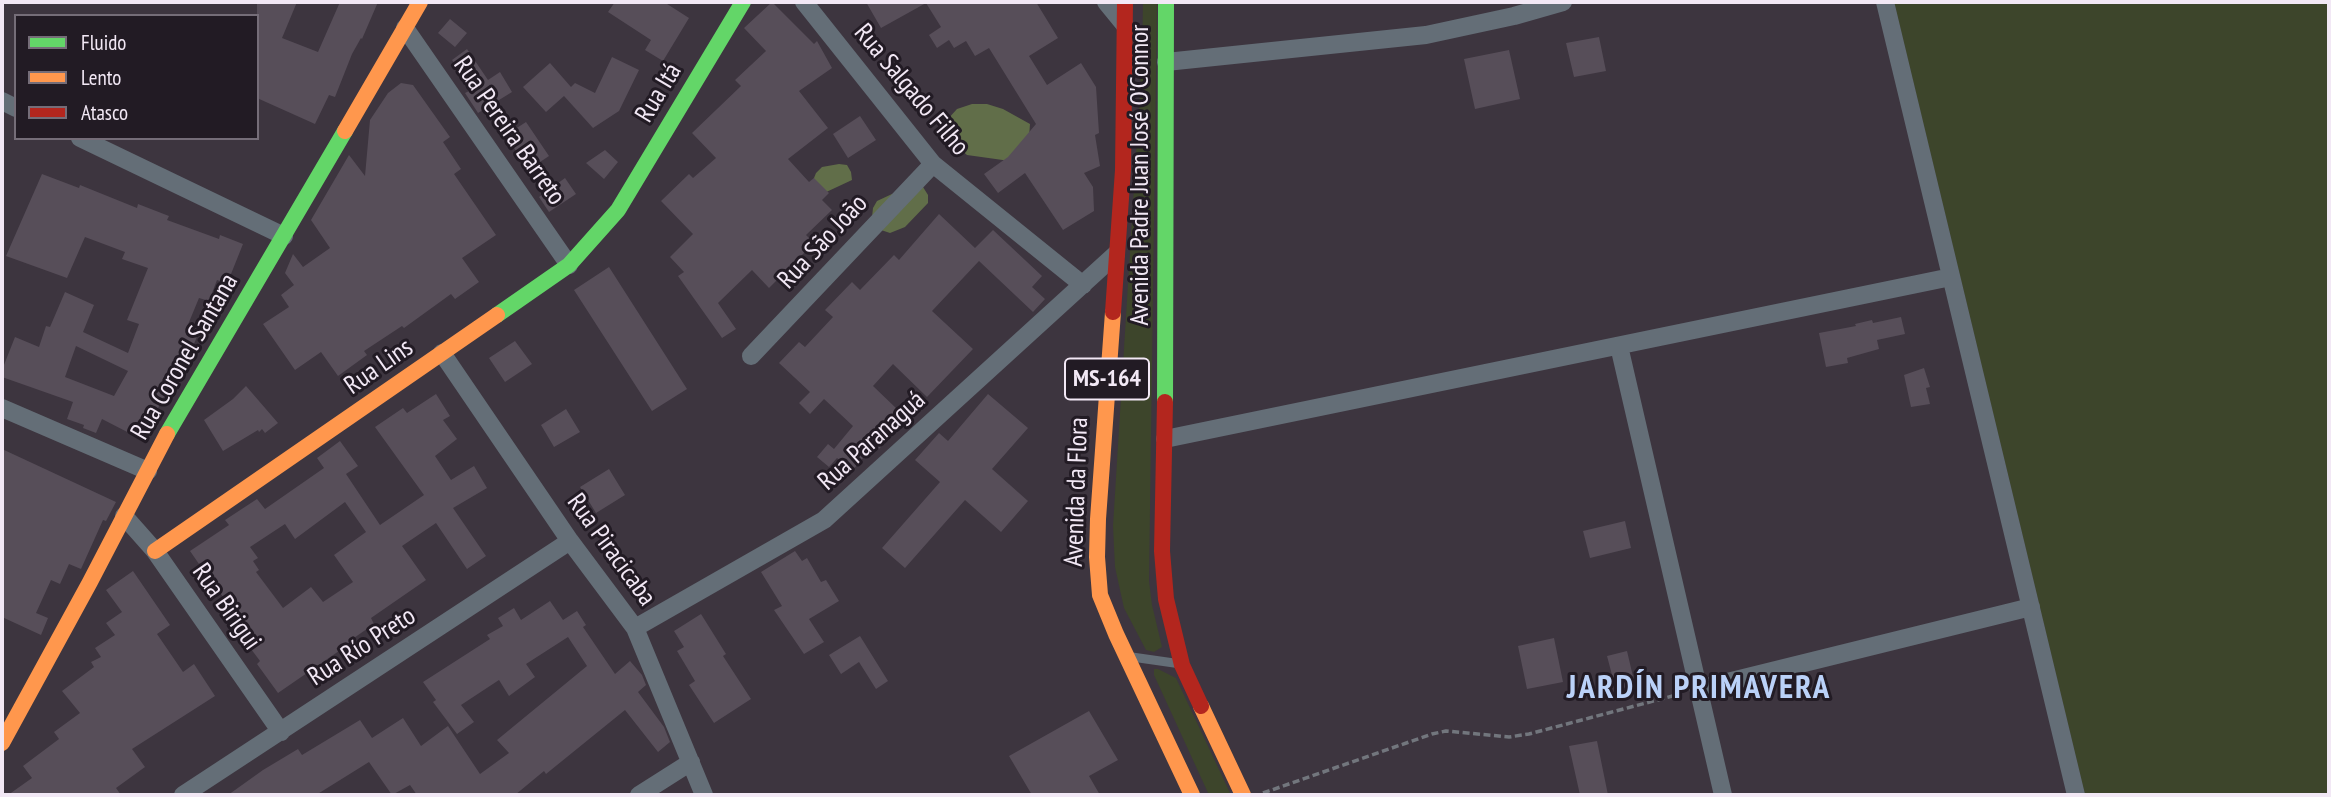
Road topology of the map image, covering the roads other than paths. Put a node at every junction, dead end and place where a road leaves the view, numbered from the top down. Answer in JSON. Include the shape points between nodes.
{"nodes":[{"id":1,"x":420,"y":2,"type":"edge"},
{"id":2,"x":743,"y":2,"type":"edge"},
{"id":3,"x":804,"y":2,"type":"edge"},
{"id":4,"x":1106,"y":2,"type":"edge"},
{"id":5,"x":1125,"y":2,"type":"edge"},
{"id":6,"x":1166,"y":2,"type":"edge"},
{"id":7,"x":1563,"y":2,"type":"edge"},
{"id":8,"x":1885,"y":2,"type":"edge"},
{"id":9,"x":1124,"y":24,"type":"junction"},
{"id":10,"x":405,"y":28,"type":"junction"},
{"id":11,"x":1166,"y":62,"type":"junction"},
{"id":12,"x":84,"y":140,"type":"edge"},
{"id":13,"x":933,"y":164,"type":"junction"},
{"id":14,"x":618,"y":210,"type":"joint"},
{"id":15,"x":284,"y":236,"type":"junction"},
{"id":16,"x":1116,"y":254,"type":"junction"},
{"id":17,"x":569,"y":265,"type":"junction"},
{"id":18,"x":1951,"y":277,"type":"junction"},
{"id":19,"x":1083,"y":285,"type":"junction"},
{"id":20,"x":1619,"y":346,"type":"junction"},
{"id":21,"x":442,"y":353,"type":"junction"},
{"id":22,"x":751,"y":356,"type":"dead end"},
{"id":23,"x":2,"y":408,"type":"edge"},
{"id":24,"x":1166,"y":439,"type":"junction"},
{"id":25,"x":148,"y":471,"type":"junction"},
{"id":26,"x":124,"y":516,"type":"junction"},
{"id":27,"x":570,"y":541,"type":"junction"},
{"id":28,"x":155,"y":551,"type":"junction"},
{"id":29,"x":2031,"y":607,"type":"junction"},
{"id":30,"x":635,"y":628,"type":"junction"},
{"id":31,"x":1127,"y":656,"type":"junction"},
{"id":32,"x":1182,"y":665,"type":"junction"},
{"id":33,"x":1699,"y":689,"type":"junction"},
{"id":34,"x":6,"y":724,"type":"edge"},
{"id":35,"x":281,"y":732,"type":"junction"},
{"id":36,"x":2,"y":743,"type":"edge"},
{"id":37,"x":691,"y":762,"type":"junction"},
{"id":38,"x":183,"y":795,"type":"edge"},
{"id":39,"x":639,"y":795,"type":"edge"},
{"id":40,"x":704,"y":795,"type":"edge"},
{"id":41,"x":1192,"y":795,"type":"edge"},
{"id":42,"x":1244,"y":795,"type":"edge"},
{"id":43,"x":1723,"y":795,"type":"edge"},
{"id":44,"x":2076,"y":795,"type":"edge"}],
"edges":[{"from":1,"to":10,"type":"street","name":"Rua Coronel Santana"},
{"from":2,"to":14,"type":"street","name":"Rua Itá"},
{"from":3,"to":13,"type":"street","name":"Rua Salgado Filho"},
{"from":4,"to":9,"type":"street"},
{"from":5,"to":9,"type":"street","name":"Avenida da Flora","number":"MS-164"},
{"from":6,"to":11,"type":"street","name":"Avenida Padre Juan José O'Connor"},
{"from":7,"to":11,"type":"street","via":[[1426,35]]},
{"from":8,"to":18,"type":"street"},
{"from":9,"to":16,"type":"street","name":"Avenida da Flora","number":"MS-164","via":[[1123,170]]},
{"from":10,"to":15,"type":"street","name":"Rua Coronel Santana"},
{"from":10,"to":17,"type":"street","name":"Rua Pereira Barreto"},
{"from":11,"to":24,"type":"street","name":"Avenida Padre Juan José O'Connor"},
{"from":12,"to":15,"type":"street"},
{"from":13,"to":19,"type":"street","name":"Rua Salgado Filho"},
{"from":13,"to":22,"type":"street","name":"Rua São João"},
{"from":14,"to":17,"type":"street","name":"Rua Lins"},
{"from":15,"to":25,"type":"street","name":"Rua Coronel Santana"},
{"from":16,"to":19,"type":"street","name":"Rua Paranaguá"},
{"from":16,"to":31,"type":"street","name":"Avenida da Flora","number":"MS-164","via":[[1097,556],[1100,596]]},
{"from":17,"to":21,"type":"street","name":"Rua Lins"},
{"from":18,"to":20,"type":"street"},
{"from":18,"to":29,"type":"street"},
{"from":19,"to":30,"type":"street","name":"Rua Paranaguá","via":[[824,520]]},
{"from":20,"to":24,"type":"street"},
{"from":20,"to":33,"type":"street"},
{"from":21,"to":27,"type":"street","name":"Rua Piracicaba"},
{"from":21,"to":28,"type":"street","name":"Rua Lins"},
{"from":23,"to":25,"type":"street"},
{"from":24,"to":32,"type":"street","name":"Avenida Padre Juan José O'Connor","via":[[1162,551],[1166,599]]},
{"from":25,"to":26,"type":"street","name":"Rua Coronel Santana"},
{"from":26,"to":28,"type":"street","name":"Rua Birigui"},
{"from":26,"to":34,"type":"street","name":"Rua Coronel Santana"},
{"from":27,"to":30,"type":"street","name":"Rua Piracicaba"},
{"from":27,"to":35,"type":"street","name":"Rua Río Preto"},
{"from":28,"to":35,"type":"street","name":"Rua Birigui"},
{"from":29,"to":33,"type":"street"},
{"from":29,"to":44,"type":"street"},
{"from":30,"to":37,"type":"street","name":"Rua Piracicaba"},
{"from":31,"to":32,"type":"lane"},
{"from":31,"to":41,"type":"street","name":"Avenida da Flora","number":"MS-164"},
{"from":32,"to":42,"type":"street","name":"Avenida Padre Juan José O'Connor"},
{"from":33,"to":43,"type":"street"},
{"from":34,"to":36,"type":"street","name":"Rua Coronel Santana"},
{"from":35,"to":38,"type":"street","name":"Rua Río Preto"},
{"from":37,"to":39,"type":"street"},
{"from":37,"to":40,"type":"street","name":"Rua Piracicaba"}]}
